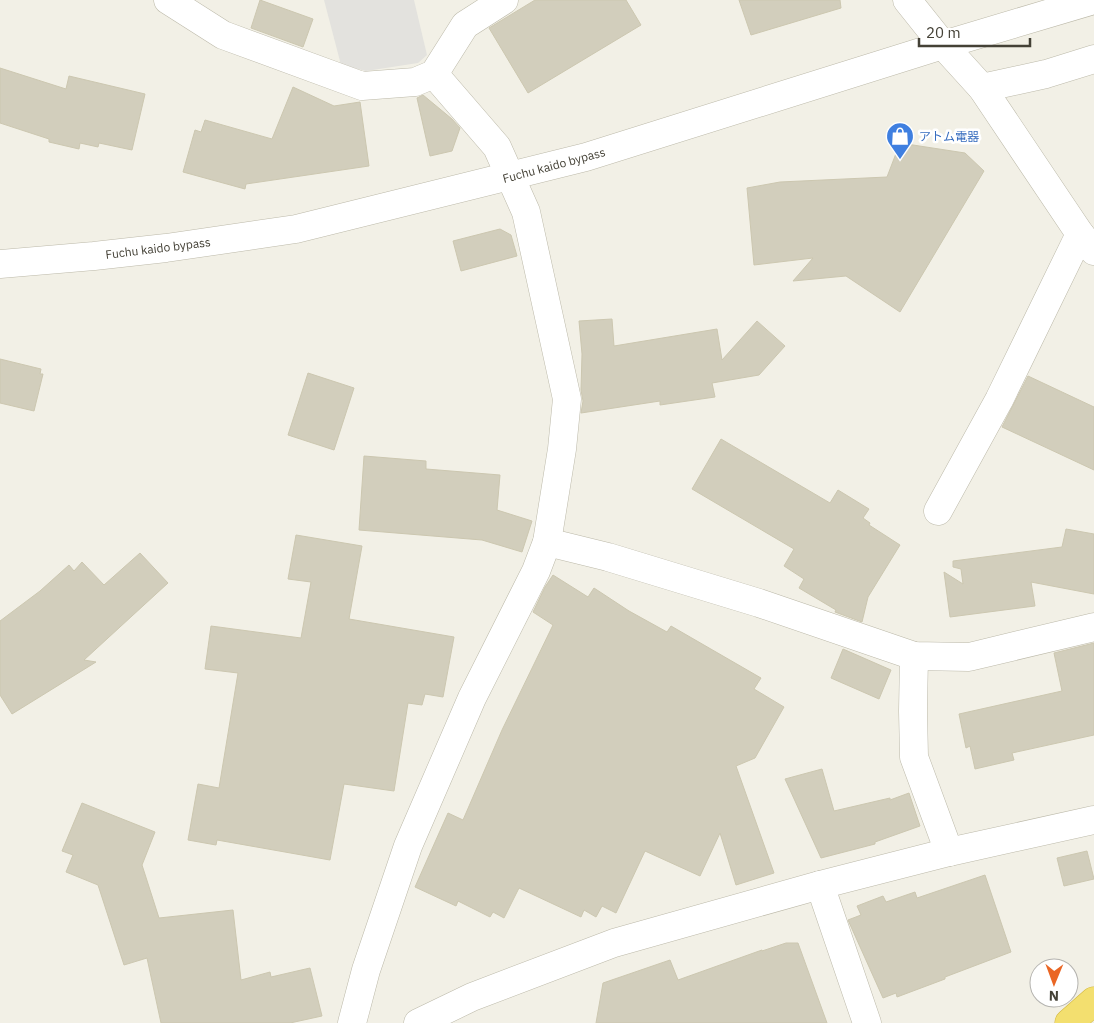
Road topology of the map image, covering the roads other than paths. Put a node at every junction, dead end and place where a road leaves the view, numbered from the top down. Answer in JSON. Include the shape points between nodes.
{"nodes":[{"id":1,"x":168,"y":0,"type":"edge"},
{"id":2,"x":504,"y":0,"type":"edge"},
{"id":3,"x":907,"y":0,"type":"edge"},
{"id":4,"x":1094,"y":0,"type":"edge"},
{"id":5,"x":943,"y":45,"type":"junction"},
{"id":6,"x":1094,"y":59,"type":"edge"},
{"id":7,"x":434,"y":74,"type":"junction"},
{"id":8,"x":982,"y":88,"type":"junction"},
{"id":9,"x":511,"y":176,"type":"junction"},
{"id":10,"x":1087,"y":243,"type":"edge"},
{"id":11,"x":0,"y":264,"type":"edge"},
{"id":12,"x":938,"y":511,"type":"dead end"},
{"id":13,"x":547,"y":542,"type":"junction"},
{"id":14,"x":1094,"y":627,"type":"edge"},
{"id":15,"x":914,"y":656,"type":"junction"},
{"id":16,"x":1094,"y":820,"type":"edge"},
{"id":17,"x":950,"y":852,"type":"junction"},
{"id":18,"x":820,"y":885,"type":"junction"},
{"id":19,"x":1094,"y":1001,"type":"edge"},
{"id":20,"x":352,"y":1023,"type":"edge"},
{"id":21,"x":418,"y":1023,"type":"edge"},
{"id":22,"x":867,"y":1023,"type":"edge"},
{"id":23,"x":1069,"y":1023,"type":"edge"}],
"edges":[{"from":1,"to":7,"type":"street","via":[[223,35],[362,86],[415,82]]},
{"from":2,"to":7,"type":"street","via":[[465,26]]},
{"from":3,"to":5,"type":"street"},
{"from":4,"to":5,"type":"street","name":"Fuchu kaido bypass"},
{"from":5,"to":8,"type":"street"},
{"from":5,"to":9,"type":"street","name":"Fuchu kaido bypass","via":[[586,157]]},
{"from":6,"to":8,"type":"street"},
{"from":7,"to":9,"type":"street","via":[[497,147]]},
{"from":8,"to":10,"type":"street"},
{"from":9,"to":11,"type":"street","name":"Fuchu kaido bypass","via":[[296,229],[166,248]]},
{"from":9,"to":13,"type":"street","via":[[526,212],[567,399]]},
{"from":10,"to":12,"type":"street"},
{"from":13,"to":15,"type":"street","via":[[760,603]]},
{"from":13,"to":20,"type":"street","via":[[536,571],[472,698],[408,846],[366,970]]},
{"from":14,"to":15,"type":"street","via":[[968,657]]},
{"from":15,"to":17,"type":"street","via":[[914,757]]},
{"from":16,"to":17,"type":"street"},
{"from":17,"to":18,"type":"street"},
{"from":18,"to":21,"type":"street","via":[[614,943],[472,997]]},
{"from":18,"to":22,"type":"street"},
{"from":19,"to":23,"type":"highway"}]}
